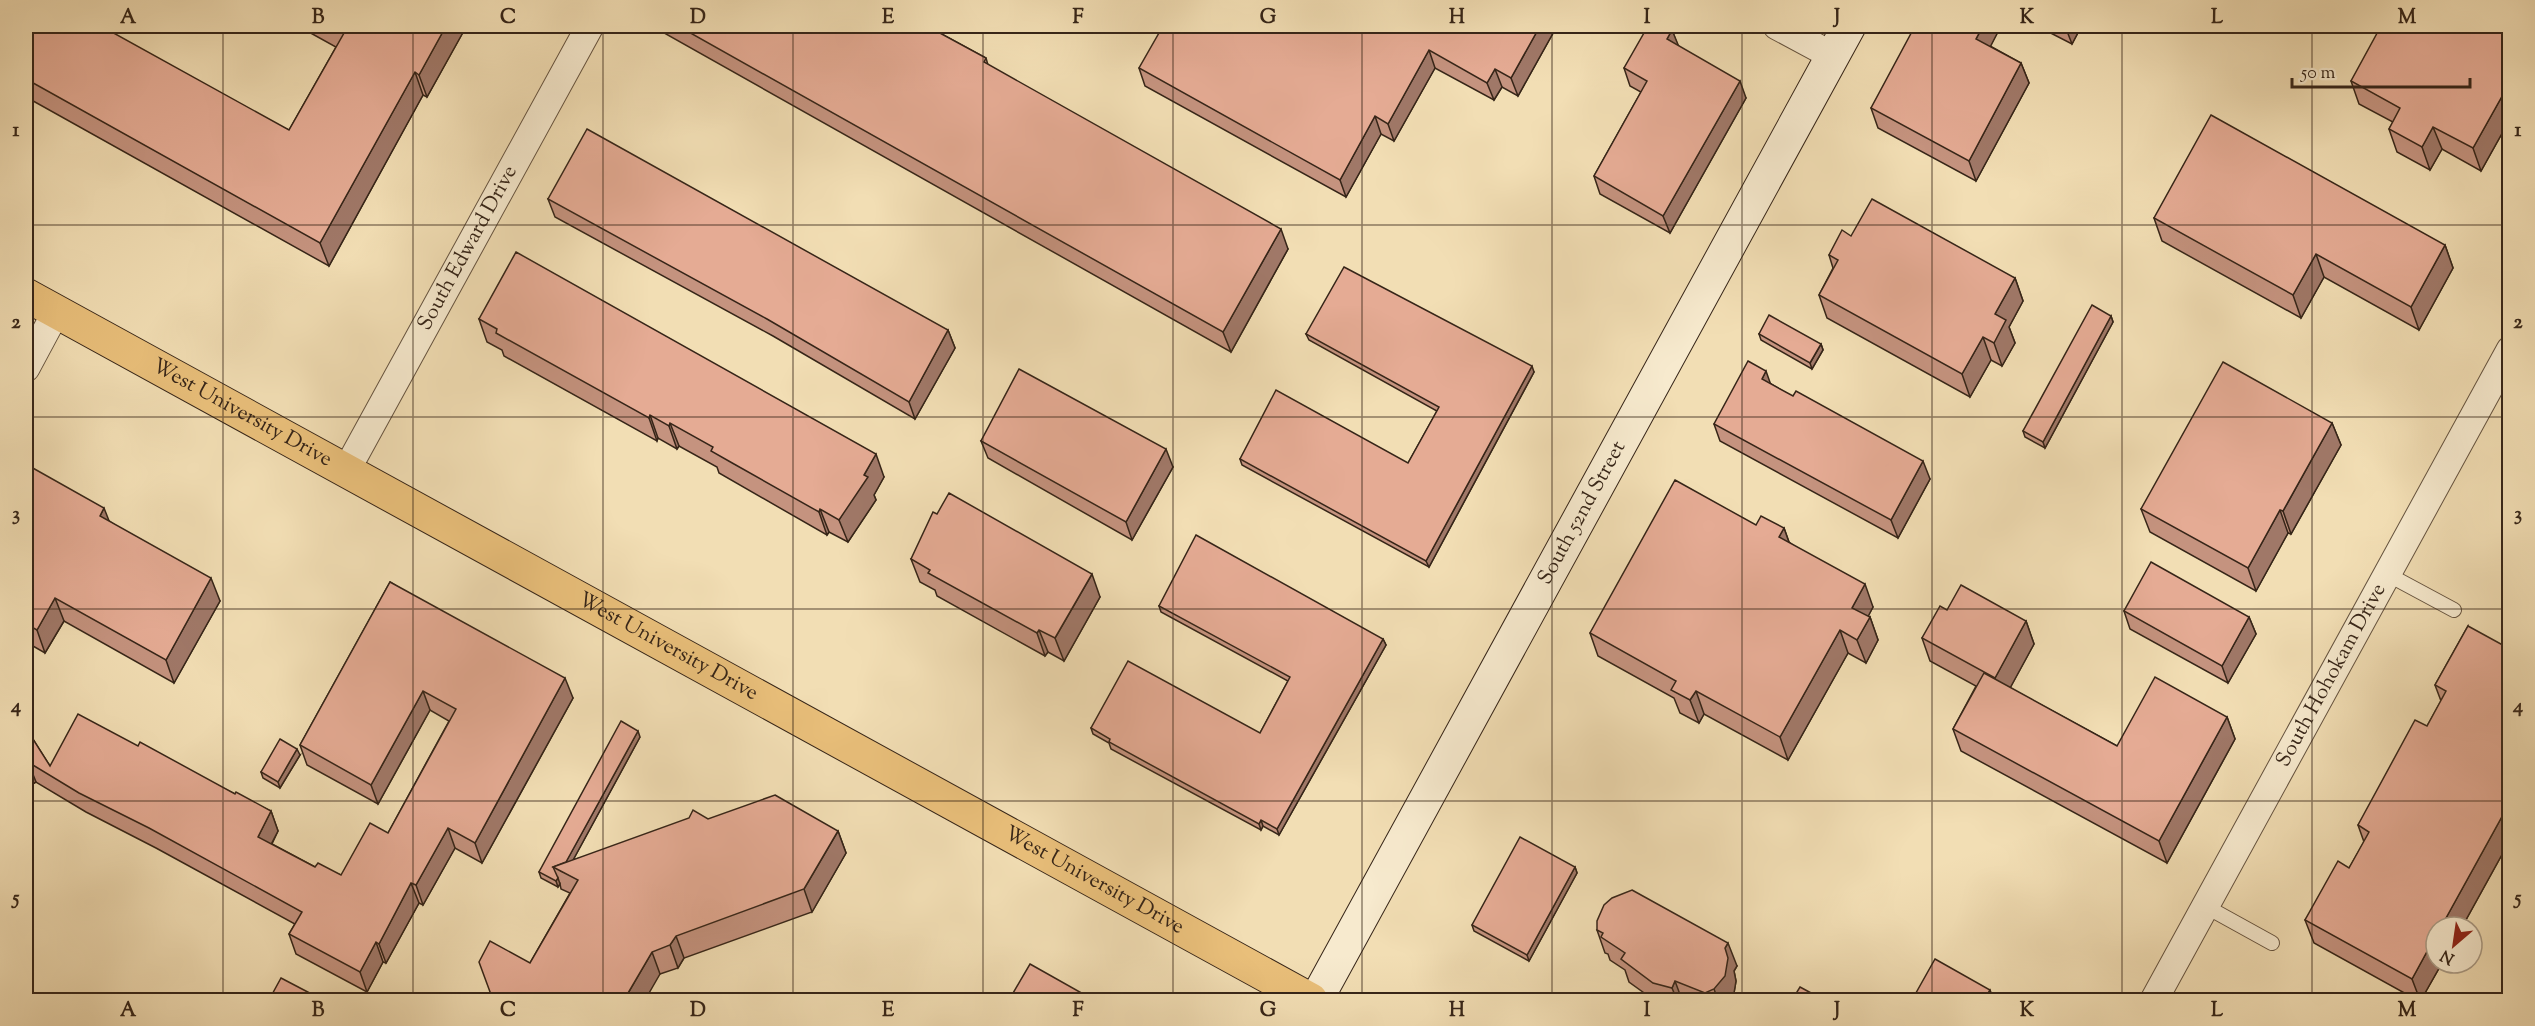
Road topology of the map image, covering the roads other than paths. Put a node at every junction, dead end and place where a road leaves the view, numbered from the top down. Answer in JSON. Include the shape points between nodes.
{"nodes":[{"id":1,"x":590,"y":26,"type":"edge"},
{"id":2,"x":1777,"y":26,"type":"edge"},
{"id":3,"x":1849,"y":26,"type":"edge"},
{"id":4,"x":1833,"y":56,"type":"junction"},
{"id":5,"x":26,"y":295,"type":"edge"},
{"id":6,"x":56,"y":312,"type":"junction"},
{"id":7,"x":2510,"y":350,"type":"edge"},
{"id":8,"x":26,"y":368,"type":"edge"},
{"id":9,"x":346,"y":471,"type":"junction"},
{"id":10,"x":2387,"y":574,"type":"junction"},
{"id":11,"x":2454,"y":610,"type":"dead end"},
{"id":12,"x":2205,"y":906,"type":"junction"},
{"id":13,"x":2272,"y":943,"type":"dead end"},
{"id":14,"x":1311,"y":1000,"type":"edge"},
{"id":15,"x":1316,"y":1000,"type":"edge"},
{"id":16,"x":2154,"y":1000,"type":"edge"}],
"edges":[{"from":1,"to":9,"type":"street","name":"South Edward Drive"},
{"from":2,"to":4,"type":"street"},
{"from":3,"to":4,"type":"main road","name":"South 52nd Street"},
{"from":4,"to":15,"type":"main road","name":"South 52nd Street"},
{"from":5,"to":6,"type":"main road","name":"West University Drive"},
{"from":6,"to":8,"type":"street"},
{"from":6,"to":9,"type":"main road","name":"West University Drive"},
{"from":7,"to":10,"type":"street","name":"South Hohokam Drive"},
{"from":9,"to":14,"type":"main road","name":"West University Drive"},
{"from":10,"to":11,"type":"lane"},
{"from":10,"to":12,"type":"street","name":"South Hohokam Drive"},
{"from":12,"to":13,"type":"lane"},
{"from":12,"to":16,"type":"street","name":"South Hohokam Drive"}]}
